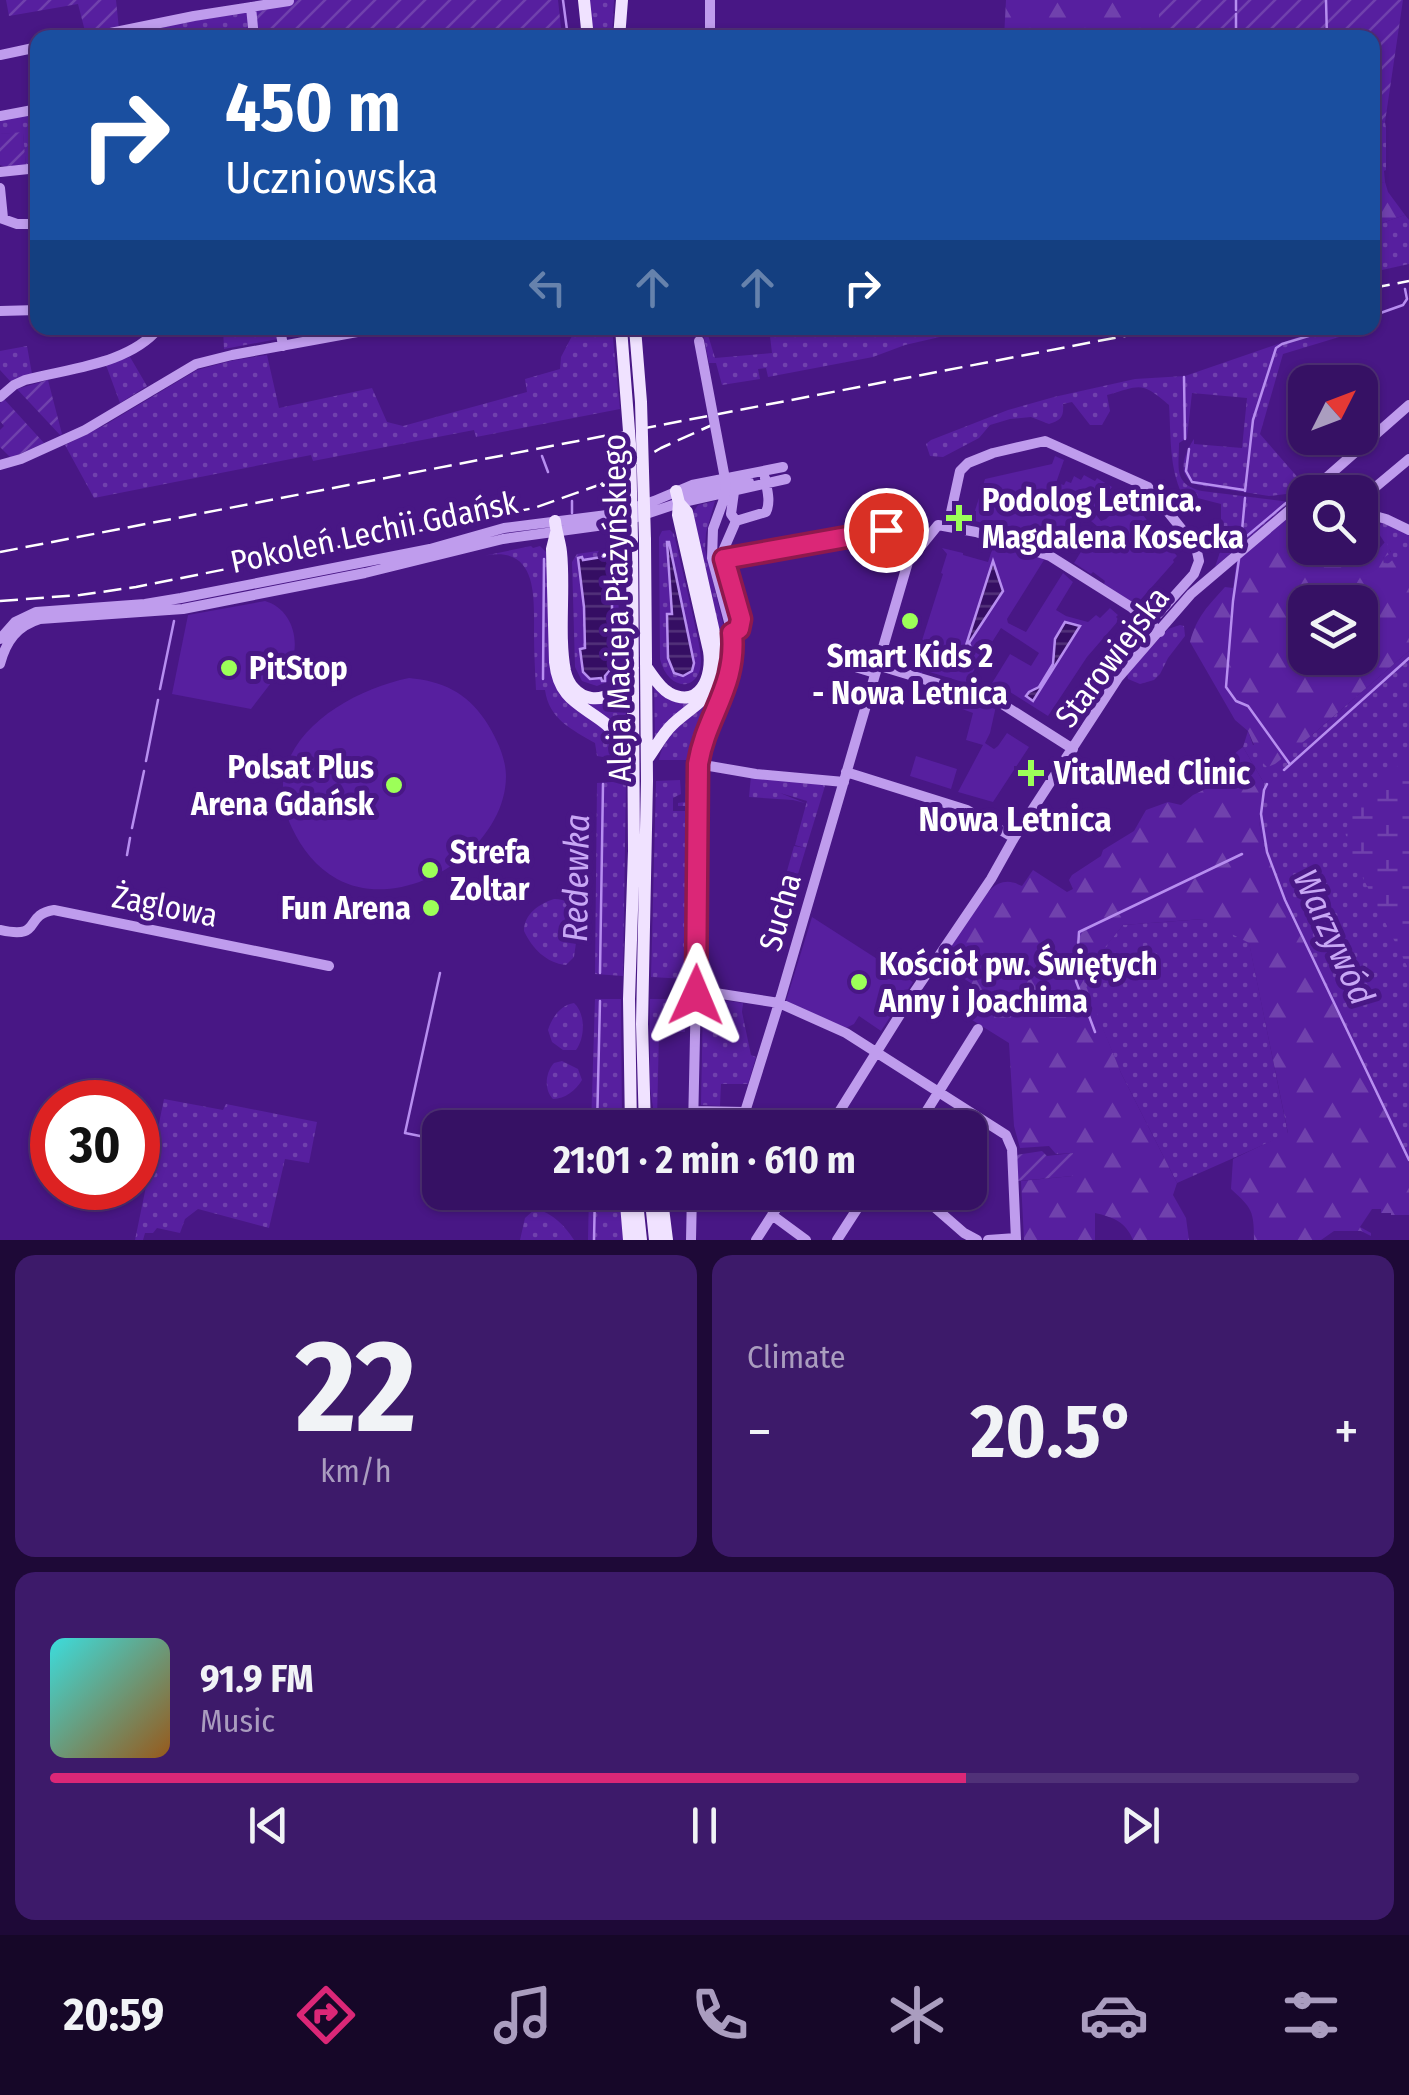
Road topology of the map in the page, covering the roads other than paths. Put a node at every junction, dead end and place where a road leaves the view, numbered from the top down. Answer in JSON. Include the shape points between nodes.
{"nodes":[{"id":1,"x":584,"y":0,"type":"edge"},
{"id":2,"x":622,"y":0,"type":"edge"},
{"id":3,"x":710,"y":0,"type":"edge"},
{"id":4,"x":289,"y":1,"type":"edge"},
{"id":5,"x":251,"y":7,"type":"junction"},
{"id":6,"x":149,"y":30,"type":"edge"},
{"id":7,"x":253,"y":30,"type":"edge"},
{"id":8,"x":587,"y":30,"type":"edge"},
{"id":9,"x":620,"y":30,"type":"edge"},
{"id":10,"x":710,"y":30,"type":"edge"},
{"id":11,"x":30,"y":49,"type":"edge"},
{"id":12,"x":0,"y":55,"type":"edge"},
{"id":13,"x":30,"y":110,"type":"edge"},
{"id":14,"x":0,"y":116,"type":"edge"},
{"id":15,"x":30,"y":169,"type":"edge"},
{"id":16,"x":0,"y":172,"type":"edge"},
{"id":17,"x":0,"y":188,"type":"edge"},
{"id":18,"x":2,"y":218,"type":"edge"},
{"id":19,"x":30,"y":224,"type":"edge"},
{"id":20,"x":0,"y":310,"type":"edge"},
{"id":21,"x":30,"y":310,"type":"edge"},
{"id":22,"x":153,"y":335,"type":"edge"},
{"id":23,"x":281,"y":335,"type":"edge"},
{"id":24,"x":342,"y":335,"type":"edge"},
{"id":25,"x":622,"y":335,"type":"edge"},
{"id":26,"x":635,"y":335,"type":"edge"},
{"id":27,"x":697,"y":335,"type":"edge"},
{"id":28,"x":283,"y":346,"type":"junction"},
{"id":29,"x":0,"y":397,"type":"edge"},
{"id":30,"x":1409,"y":405,"type":"edge"},
{"id":31,"x":1409,"y":459,"type":"edge"},
{"id":32,"x":0,"y":465,"type":"edge"},
{"id":33,"x":783,"y":466,"type":"dead end"},
{"id":34,"x":764,"y":470,"type":"junction"},
{"id":35,"x":1330,"y":475,"type":"edge"},
{"id":36,"x":786,"y":479,"type":"dead end"},
{"id":37,"x":766,"y":484,"type":"junction"},
{"id":38,"x":1378,"y":485,"type":"edge"},
{"id":39,"x":729,"y":496,"type":"junction"},
{"id":40,"x":678,"y":497,"type":"junction"},
{"id":41,"x":1288,"y":512,"type":"edge"},
{"id":42,"x":1378,"y":517,"type":"edge"},
{"id":43,"x":736,"y":521,"type":"junction"},
{"id":44,"x":948,"y":526,"type":"junction"},
{"id":45,"x":555,"y":527,"type":"junction"},
{"id":46,"x":886,"y":530,"type":"dead end"},
{"id":47,"x":1409,"y":530,"type":"edge"},
{"id":48,"x":639,"y":540,"type":"junction"},
{"id":49,"x":724,"y":559,"type":"junction"},
{"id":50,"x":182,"y":604,"type":"junction"},
{"id":51,"x":1150,"y":623,"type":"junction"},
{"id":52,"x":1160,"y":632,"type":"junction"},
{"id":53,"x":732,"y":633,"type":"junction"},
{"id":54,"x":0,"y":639,"type":"edge"},
{"id":55,"x":0,"y":662,"type":"edge"},
{"id":56,"x":852,"y":666,"type":"dead end"},
{"id":57,"x":640,"y":668,"type":"junction"},
{"id":58,"x":876,"y":669,"type":"junction"},
{"id":59,"x":1073,"y":748,"type":"junction"},
{"id":60,"x":640,"y":760,"type":"junction"},
{"id":61,"x":698,"y":764,"type":"junction"},
{"id":62,"x":845,"y":777,"type":"junction"},
{"id":63,"x":1014,"y":838,"type":"junction"},
{"id":64,"x":0,"y":930,"type":"edge"},
{"id":65,"x":329,"y":966,"type":"dead end"},
{"id":66,"x":696,"y":990,"type":"junction"},
{"id":67,"x":636,"y":999,"type":"junction"},
{"id":68,"x":779,"y":1004,"type":"junction"},
{"id":69,"x":978,"y":1029,"type":"dead end"},
{"id":70,"x":877,"y":1052,"type":"junction"},
{"id":71,"x":939,"y":1092,"type":"junction"},
{"id":72,"x":632,"y":1110,"type":"edge"},
{"id":73,"x":646,"y":1110,"type":"edge"},
{"id":74,"x":693,"y":1110,"type":"edge"},
{"id":75,"x":746,"y":1110,"type":"edge"},
{"id":76,"x":844,"y":1110,"type":"edge"},
{"id":77,"x":928,"y":1110,"type":"edge"},
{"id":78,"x":626,"y":1210,"type":"edge"},
{"id":79,"x":638,"y":1210,"type":"edge"},
{"id":80,"x":652,"y":1210,"type":"edge"},
{"id":81,"x":663,"y":1210,"type":"edge"},
{"id":82,"x":692,"y":1210,"type":"edge"},
{"id":83,"x":775,"y":1210,"type":"edge"},
{"id":84,"x":856,"y":1210,"type":"edge"},
{"id":85,"x":938,"y":1210,"type":"edge"},
{"id":86,"x":772,"y":1215,"type":"junction"},
{"id":87,"x":1016,"y":1239,"type":"edge"},
{"id":88,"x":629,"y":1240,"type":"edge"},
{"id":89,"x":641,"y":1240,"type":"edge"},
{"id":90,"x":654,"y":1240,"type":"edge"},
{"id":91,"x":667,"y":1240,"type":"edge"},
{"id":92,"x":691,"y":1240,"type":"edge"},
{"id":93,"x":756,"y":1240,"type":"edge"},
{"id":94,"x":806,"y":1240,"type":"edge"},
{"id":95,"x":837,"y":1240,"type":"edge"},
{"id":96,"x":977,"y":1240,"type":"edge"},
{"id":97,"x":988,"y":1240,"type":"edge"}],
"edges":[{"from":1,"to":8,"type":"main road"},
{"from":2,"to":9,"type":"main road"},
{"from":3,"to":10,"type":"street"},
{"from":4,"to":5,"type":"street"},
{"from":5,"to":6,"type":"street"},
{"from":5,"to":7,"type":"street"},
{"from":11,"to":12,"type":"street"},
{"from":13,"to":14,"type":"street"},
{"from":15,"to":16,"type":"street"},
{"from":17,"to":18,"type":"street"},
{"from":18,"to":19,"type":"street"},
{"from":20,"to":21,"type":"street"},
{"from":22,"to":29,"type":"street","via":[[116,357],[25,380]]},
{"from":23,"to":28,"type":"street"},
{"from":24,"to":28,"type":"street"},
{"from":25,"to":48,"type":"main road","name":"Aleja Macieja Płażyńskiego","bridge":true},
{"from":26,"to":48,"type":"main road","name":"Aleja Macieja Płażyńskiego","bridge":true},
{"from":27,"to":39,"type":"street","bridge":true},
{"from":28,"to":32,"type":"street","via":[[196,364],[86,430]]},
{"from":30,"to":35,"type":"street","name":"Starowiejska"},
{"from":31,"to":38,"type":"street"},
{"from":33,"to":34,"type":"street","name":"Pokoleń Lechii Gdańsk"},
{"from":34,"to":37,"type":"street"},
{"from":34,"to":40,"type":"street","name":"Pokoleń Lechii Gdańsk","via":[[749,482]]},
{"from":36,"to":37,"type":"street","name":"Pokoleń Lechii Gdańsk"},
{"from":37,"to":39,"type":"street","name":"Pokoleń Lechii Gdańsk"},
{"from":37,"to":43,"type":"street","via":[[766,512]]},
{"from":39,"to":40,"type":"street","name":"Pokoleń Lechii Gdańsk"},
{"from":39,"to":43,"type":"street"},
{"from":39,"to":53,"type":"street","via":[[713,529],[712,558]]},
{"from":40,"to":45,"type":"street","name":"Pokoleń Lechii Gdańsk","via":[[619,523]]},
{"from":40,"to":57,"type":"main road","via":[[710,673],[695,694],[680,696]]},
{"from":40,"to":60,"type":"main road","via":[[688,516],[719,675],[707,697]]},
{"from":41,"to":52,"type":"street","name":"Starowiejska","via":[[1192,594]]},
{"from":42,"to":47,"type":"street"},
{"from":43,"to":49,"type":"street"},
{"from":44,"to":51,"type":"street","via":[[1043,552]]},
{"from":44,"to":51,"type":"street","name":"Starowiejska","via":[[961,468],[1009,449],[1045,441],[1136,482],[1150,490],[1199,556],[1194,574]]},
{"from":44,"to":58,"type":"street","name":"Sucha","via":[[934,528],[908,562]]},
{"from":45,"to":50,"type":"street","name":"Pokoleń Lechii Gdańsk"},
{"from":45,"to":57,"type":"main road","via":[[562,548],[569,682],[584,696],[602,698]]},
{"from":45,"to":60,"type":"main road","via":[[558,681]]},
{"from":46,"to":49,"type":"street"},
{"from":48,"to":57,"type":"main road","name":"Aleja Macieja Płażyńskiego"},
{"from":49,"to":53,"type":"street","via":[[741,619]]},
{"from":50,"to":54,"type":"street","name":"Pokoleń Lechii Gdańsk","via":[[36,612]]},
{"from":50,"to":55,"type":"street","name":"Pokoleń Lechii Gdańsk","via":[[40,619],[12,637]]},
{"from":51,"to":52,"type":"street"},
{"from":52,"to":59,"type":"street","name":"Starowiejska","via":[[1118,678]]},
{"from":53,"to":61,"type":"street","via":[[730,675]]},
{"from":56,"to":58,"type":"street"},
{"from":57,"to":60,"type":"main road","name":"Aleja Macieja Płażyńskiego"},
{"from":58,"to":59,"type":"street","via":[[999,702]]},
{"from":58,"to":62,"type":"street","name":"Sucha"},
{"from":59,"to":63,"type":"street","name":"Starowiejska"},
{"from":60,"to":67,"type":"main road","name":"Aleja Macieja Płażyńskiego"},
{"from":61,"to":62,"type":"street"},
{"from":61,"to":66,"type":"street"},
{"from":62,"to":63,"type":"street","via":[[968,810]]},
{"from":62,"to":68,"type":"street","name":"Sucha"},
{"from":63,"to":70,"type":"street","name":"Starowiejska"},
{"from":64,"to":65,"type":"street","name":"Żaglowa","via":[[20,934],[44,912],[61,911]]},
{"from":66,"to":68,"type":"street"},
{"from":66,"to":74,"type":"street"},
{"from":67,"to":72,"type":"main road","name":"Aleja Macieja Płażyńskiego"},
{"from":67,"to":73,"type":"main road","name":"Aleja Macieja Płażyńskiego"},
{"from":68,"to":70,"type":"street"},
{"from":68,"to":75,"type":"street","name":"Sucha"},
{"from":69,"to":71,"type":"street"},
{"from":70,"to":71,"type":"street"},
{"from":70,"to":76,"type":"street","name":"Starowiejska"},
{"from":71,"to":77,"type":"street"},
{"from":71,"to":87,"type":"street","via":[[1009,1139]]},
{"from":78,"to":88,"type":"main road"},
{"from":79,"to":89,"type":"main road"},
{"from":80,"to":90,"type":"main road"},
{"from":81,"to":91,"type":"main road"},
{"from":82,"to":92,"type":"street"},
{"from":83,"to":86,"type":"street"},
{"from":84,"to":95,"type":"street"},
{"from":85,"to":96,"type":"street"},
{"from":86,"to":93,"type":"street"},
{"from":86,"to":94,"type":"street"},
{"from":87,"to":97,"type":"street"}]}
